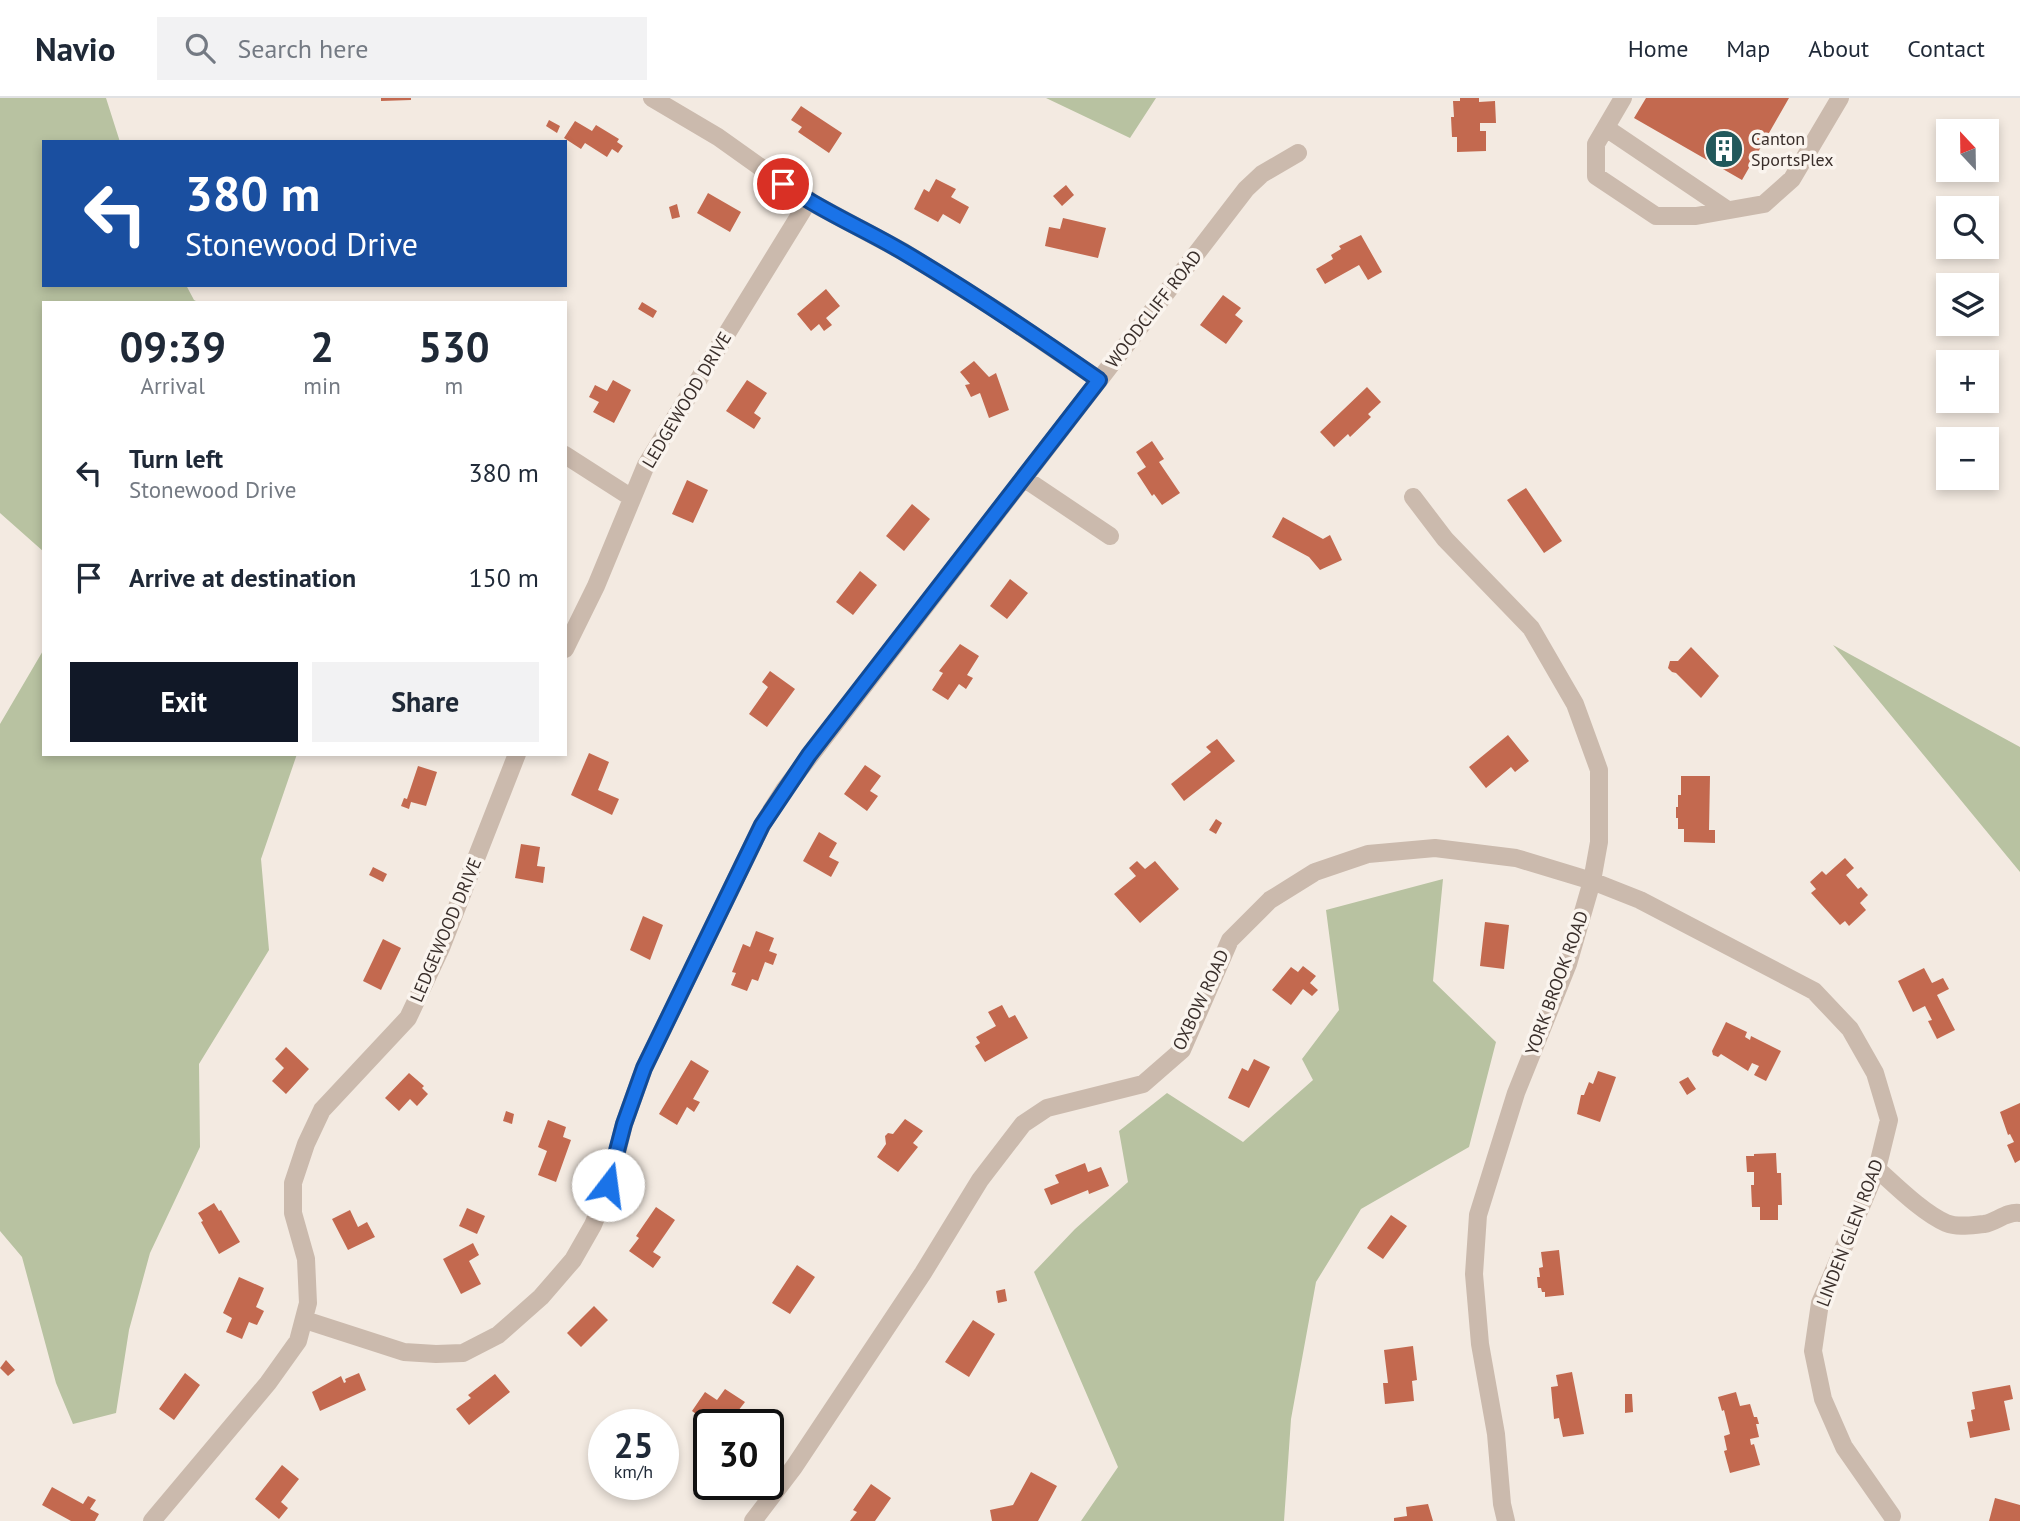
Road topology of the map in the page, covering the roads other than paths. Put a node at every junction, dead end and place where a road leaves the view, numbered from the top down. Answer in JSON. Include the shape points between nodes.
{"nodes":[{"id":1,"x":652,"y":98,"type":"edge"},
{"id":2,"x":1623,"y":98,"type":"edge"},
{"id":3,"x":1840,"y":98,"type":"edge"},
{"id":4,"x":1606,"y":128,"type":"junction"},
{"id":5,"x":1298,"y":153,"type":"dead end"},
{"id":6,"x":809,"y":200,"type":"junction"},
{"id":7,"x":1726,"y":209,"type":"junction"},
{"id":8,"x":1099,"y":380,"type":"junction"},
{"id":9,"x":567,"y":456,"type":"edge"},
{"id":10,"x":1024,"y":479,"type":"junction"},
{"id":11,"x":1413,"y":497,"type":"dead end"},
{"id":12,"x":632,"y":498,"type":"junction"},
{"id":13,"x":1110,"y":536,"type":"dead end"},
{"id":14,"x":567,"y":645,"type":"edge"},
{"id":15,"x":516,"y":756,"type":"edge"},
{"id":16,"x":1592,"y":881,"type":"junction"},
{"id":17,"x":1877,"y":1169,"type":"junction"},
{"id":18,"x":2020,"y":1213,"type":"edge"},
{"id":19,"x":305,"y":1320,"type":"junction"},
{"id":20,"x":1892,"y":1516,"type":"dead end"},
{"id":21,"x":152,"y":1521,"type":"edge"},
{"id":22,"x":753,"y":1521,"type":"edge"},
{"id":23,"x":1506,"y":1521,"type":"edge"}],
"edges":[{"from":1,"to":6,"type":"street"},
{"from":2,"to":4,"type":"street"},
{"from":3,"to":7,"type":"street","via":[[1792,179],[1763,204]]},
{"from":4,"to":7,"type":"street"},
{"from":4,"to":7,"type":"street","via":[[1596,144],[1596,176],[1656,216],[1696,216]]},
{"from":5,"to":8,"type":"street","name":"WOODCLIFF ROAD","via":[[1246,189]]},
{"from":6,"to":8,"type":"street","via":[[916,259]]},
{"from":6,"to":12,"type":"street","name":"LEDGEWOOD DRIVE","via":[[646,465]]},
{"from":8,"to":10,"type":"street","name":"WOODCLIFF ROAD"},
{"from":9,"to":12,"type":"street"},
{"from":10,"to":13,"type":"street"},
{"from":10,"to":19,"type":"street","name":"WOODCLIFF ROAD","via":[[809,755],[762,825],[644,1068],[608,1185],[573,1260],[541,1297],[498,1335],[463,1353],[404,1352]]},
{"from":11,"to":16,"type":"street","name":"YORK BROOK ROAD","via":[[1445,539],[1531,628],[1575,704],[1599,770],[1599,842]]},
{"from":12,"to":14,"type":"street","name":"LEDGEWOOD DRIVE"},
{"from":15,"to":19,"type":"street","name":"LEDGEWOOD DRIVE","via":[[408,1018],[322,1110],[306,1144],[293,1183],[293,1213],[306,1259]]},
{"from":16,"to":17,"type":"street","name":"LINDEN GLEN ROAD","via":[[1640,900],[1814,991],[1850,1029],[1875,1073],[1889,1120]]},
{"from":16,"to":22,"type":"street","name":"OXBOW ROAD","via":[[1516,858],[1436,848],[1368,854],[1315,872],[1270,900],[1230,940],[1182,1050],[1143,1084],[1047,1108],[1023,1124],[980,1180],[794,1467]]},
{"from":16,"to":23,"type":"street","name":"YORK BROOK ROAD","via":[[1568,964],[1516,1093],[1478,1215],[1474,1274],[1480,1344]]},
{"from":17,"to":18,"type":"street","via":[[1947,1223],[1989,1223]]},
{"from":17,"to":20,"type":"street","name":"LINDEN GLEN ROAD","via":[[1820,1303],[1813,1351],[1822,1399],[1844,1447]]},
{"from":19,"to":21,"type":"street","name":"LEDGEWOOD DRIVE","via":[[298,1341],[268,1383]]}]}
